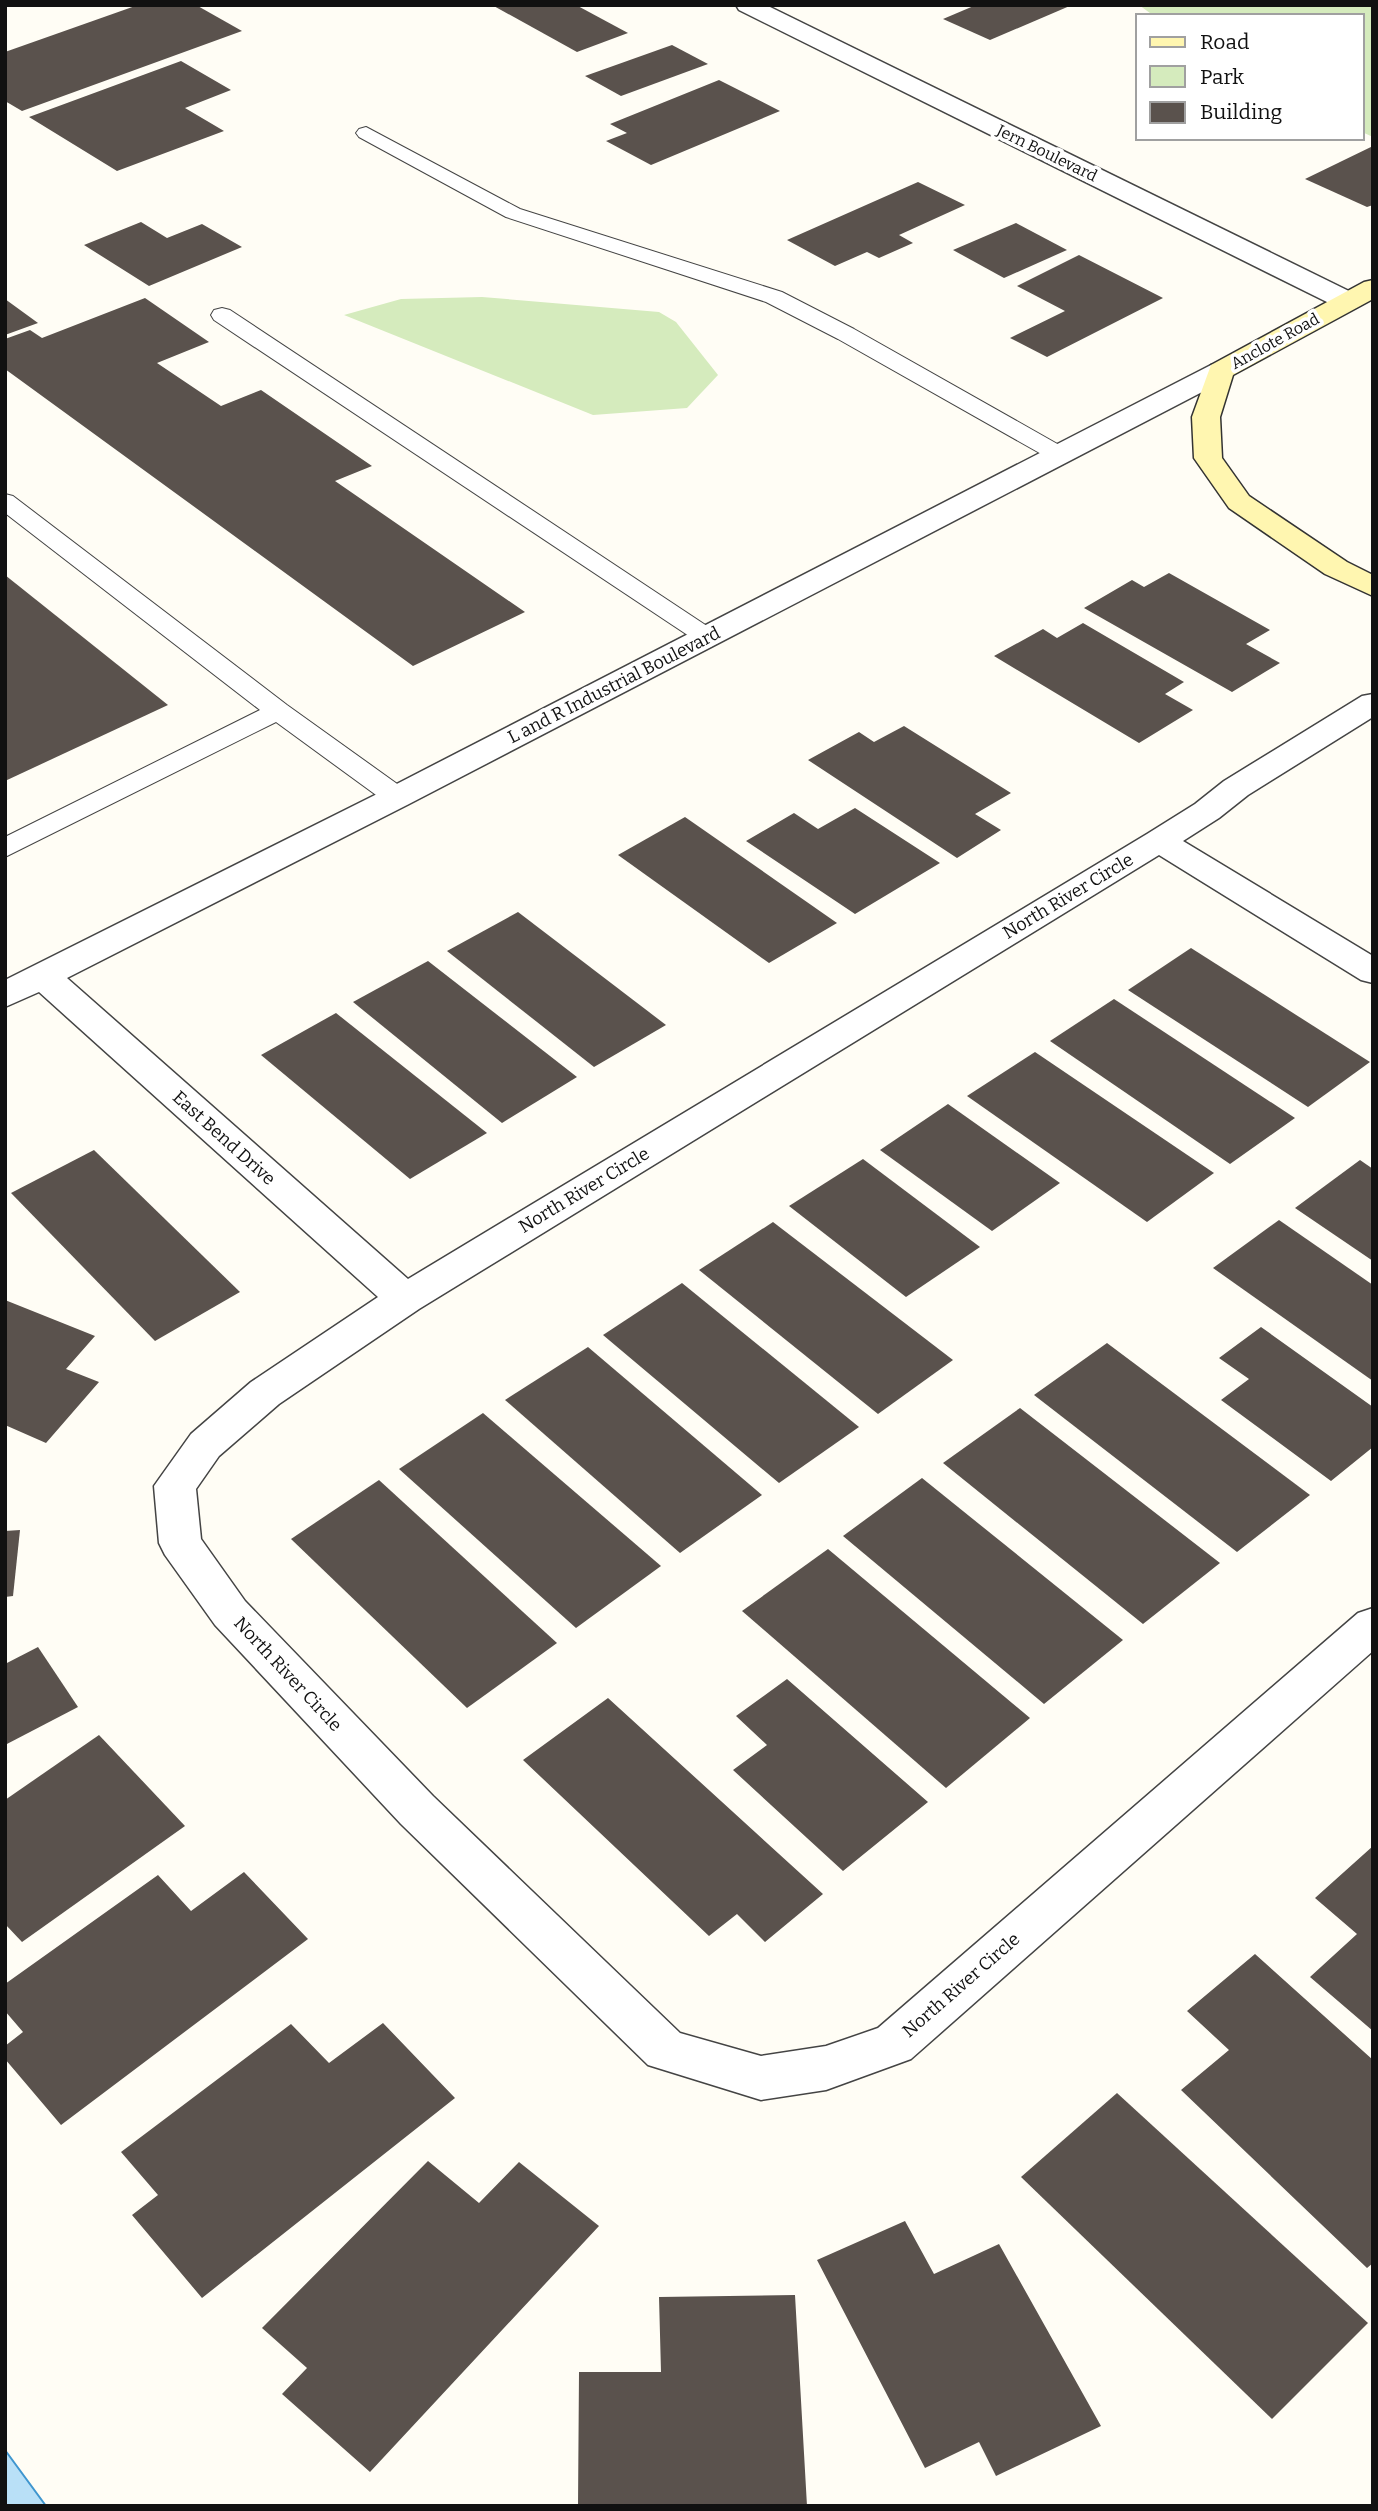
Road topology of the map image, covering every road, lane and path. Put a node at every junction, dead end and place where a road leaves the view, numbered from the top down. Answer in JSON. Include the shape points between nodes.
{"nodes":[{"id":1,"x":747,"y":5,"type":"edge"},
{"id":2,"x":366,"y":133,"type":"dead end"},
{"id":3,"x":1373,"y":288,"type":"edge"},
{"id":4,"x":1347,"y":301,"type":"junction"},
{"id":5,"x":222,"y":315,"type":"dead end"},
{"id":6,"x":1221,"y":371,"type":"junction"},
{"id":7,"x":1060,"y":455,"type":"junction"},
{"id":8,"x":5,"y":501,"type":"edge"},
{"id":9,"x":1373,"y":587,"type":"edge"},
{"id":10,"x":707,"y":637,"type":"junction"},
{"id":11,"x":1373,"y":703,"type":"edge"},
{"id":12,"x":278,"y":711,"type":"junction"},
{"id":13,"x":397,"y":797,"type":"junction"},
{"id":14,"x":1159,"y":841,"type":"junction"},
{"id":15,"x":5,"y":848,"type":"edge"},
{"id":16,"x":1373,"y":972,"type":"edge"},
{"id":17,"x":43,"y":976,"type":"junction"},
{"id":18,"x":5,"y":995,"type":"edge"},
{"id":19,"x":405,"y":1299,"type":"junction"},
{"id":20,"x":1373,"y":1625,"type":"edge"}],
"edges":[{"from":1,"to":4,"type":"street","name":"Jern Boulevard"},
{"from":2,"to":7,"type":"lane","via":[[513,213],[774,297]]},
{"from":3,"to":4,"type":"street","name":"Anclote Road"},
{"from":4,"to":6,"type":"street","name":"Anclote Road"},
{"from":5,"to":10,"type":"lane"},
{"from":6,"to":7,"type":"street","name":"L and R Industrial Boulevard"},
{"from":6,"to":9,"type":"street","name":"Anclote Road","via":[[1206,417],[1208,457],[1239,502],[1336,568]]},
{"from":7,"to":10,"type":"street","name":"L and R Industrial Boulevard"},
{"from":8,"to":12,"type":"lane"},
{"from":10,"to":13,"type":"street","name":"L and R Industrial Boulevard"},
{"from":11,"to":14,"type":"street","name":"North River Circle"},
{"from":12,"to":13,"type":"lane"},
{"from":12,"to":15,"type":"lane"},
{"from":13,"to":17,"type":"street","name":"L and R Industrial Boulevard"},
{"from":14,"to":16,"type":"street"},
{"from":14,"to":19,"type":"street","name":"North River Circle"},
{"from":17,"to":18,"type":"street","name":"L and R Industrial Boulevard"},
{"from":17,"to":19,"type":"street","name":"East Bend Drive"},
{"from":19,"to":20,"type":"street","name":"North River Circle","via":[[265,1393],[205,1445],[175,1486],[180,1543],[230,1614],[417,1811],[665,2050],[761,2078],[827,2068],[894,2044]]}]}
